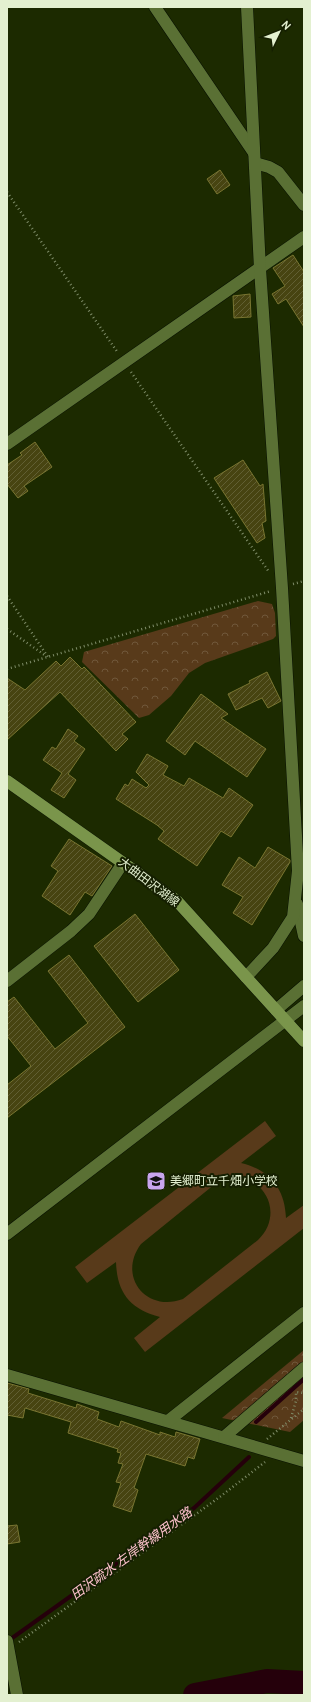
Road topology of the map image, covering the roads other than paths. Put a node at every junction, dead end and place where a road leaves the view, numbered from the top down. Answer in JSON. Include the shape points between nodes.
{"nodes":[{"id":1,"x":155,"y":7,"type":"edge"},
{"id":2,"x":247,"y":7,"type":"edge"},
{"id":3,"x":254,"y":158,"type":"junction"},
{"id":4,"x":304,"y":205,"type":"edge"},
{"id":5,"x":304,"y":237,"type":"edge"},
{"id":6,"x":260,"y":269,"type":"junction"},
{"id":7,"x":7,"y":444,"type":"edge"},
{"id":8,"x":7,"y":781,"type":"edge"},
{"id":9,"x":123,"y":863,"type":"junction"},
{"id":10,"x":301,"y":868,"type":"edge"},
{"id":11,"x":295,"y":895,"type":"junction"},
{"id":12,"x":304,"y":936,"type":"edge"},
{"id":13,"x":246,"y":977,"type":"junction"},
{"id":14,"x":7,"y":981,"type":"edge"},
{"id":15,"x":304,"y":986,"type":"edge"},
{"id":16,"x":304,"y":1006,"type":"edge"},
{"id":17,"x":276,"y":1010,"type":"junction"},
{"id":18,"x":285,"y":1020,"type":"junction"},
{"id":19,"x":304,"y":1041,"type":"edge"},
{"id":20,"x":7,"y":1234,"type":"edge"},
{"id":21,"x":304,"y":1313,"type":"edge"},
{"id":22,"x":304,"y":1368,"type":"edge"},
{"id":23,"x":7,"y":1375,"type":"edge"},
{"id":24,"x":168,"y":1421,"type":"junction"},
{"id":25,"x":224,"y":1438,"type":"junction"},
{"id":26,"x":304,"y":1461,"type":"edge"},
{"id":27,"x":8,"y":1645,"type":"edge"},
{"id":28,"x":17,"y":1695,"type":"edge"}],
"edges":[{"from":1,"to":3,"type":"street"},
{"from":2,"to":3,"type":"street"},
{"from":3,"to":4,"type":"street","via":[[278,172]]},
{"from":3,"to":6,"type":"street"},
{"from":5,"to":6,"type":"street"},
{"from":6,"to":7,"type":"street"},
{"from":6,"to":10,"type":"street"},
{"from":8,"to":9,"type":"main road","name":"大曲田沢湖線"},
{"from":9,"to":13,"type":"main road","name":"大曲田沢湖線","via":[[177,901]]},
{"from":9,"to":14,"type":"street","via":[[89,914]]},
{"from":10,"to":11,"type":"street"},
{"from":11,"to":12,"type":"street"},
{"from":11,"to":13,"type":"street","via":[[292,917],[273,948]]},
{"from":13,"to":17,"type":"main road","name":"大曲田沢湖線"},
{"from":15,"to":17,"type":"street"},
{"from":16,"to":18,"type":"street"},
{"from":17,"to":18,"type":"main road","name":"大曲田沢湖線"},
{"from":18,"to":19,"type":"main road","name":"大曲田沢湖線"},
{"from":18,"to":20,"type":"street"},
{"from":21,"to":24,"type":"street"},
{"from":22,"to":25,"type":"street"},
{"from":23,"to":24,"type":"street"},
{"from":24,"to":25,"type":"street"},
{"from":25,"to":26,"type":"street"},
{"from":27,"to":28,"type":"street"}]}
